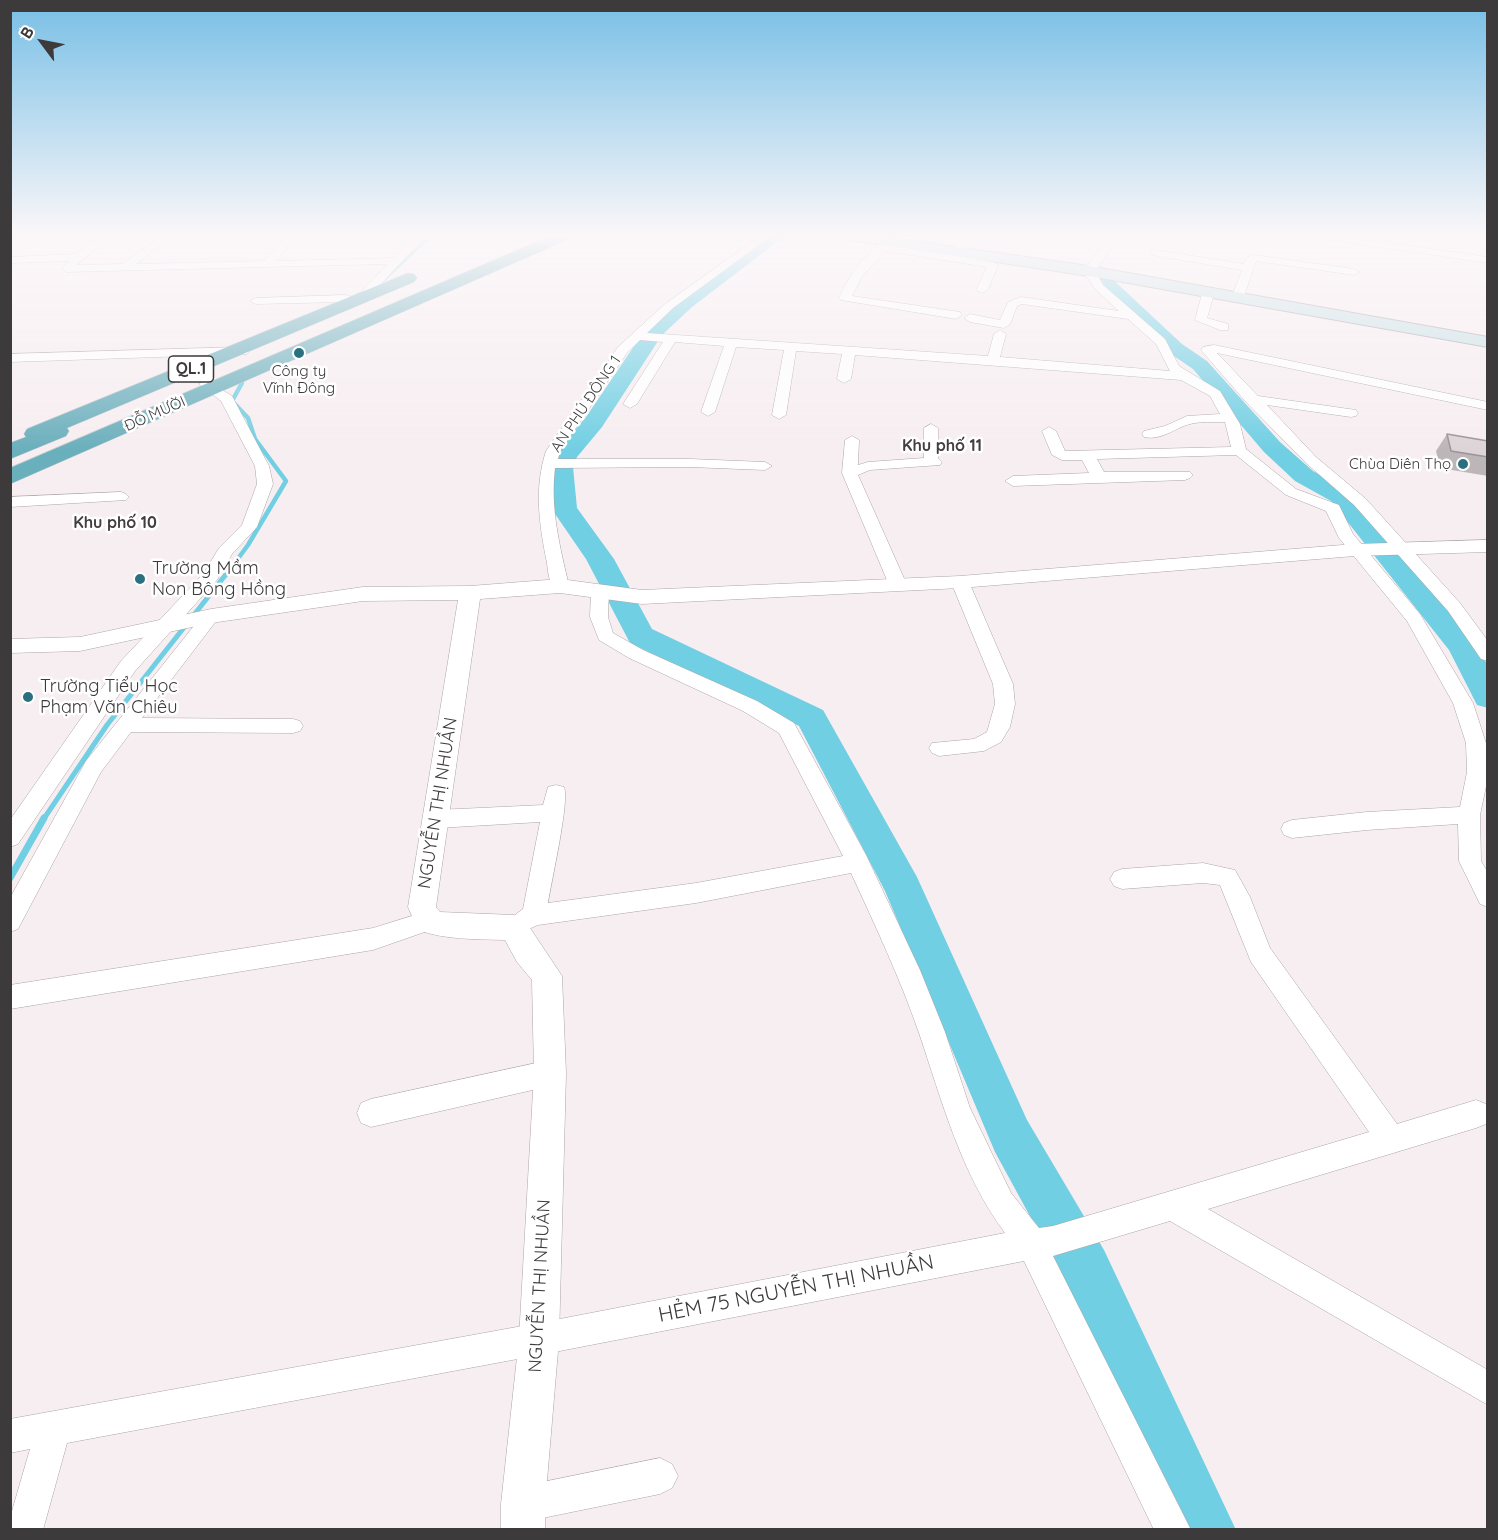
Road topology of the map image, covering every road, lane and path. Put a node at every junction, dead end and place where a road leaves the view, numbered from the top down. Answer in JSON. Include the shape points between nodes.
{"nodes":[{"id":1,"x":280,"y":308,"type":"edge"},
{"id":2,"x":337,"y":308,"type":"edge"},
{"id":3,"x":348,"y":308,"type":"edge"},
{"id":4,"x":386,"y":308,"type":"edge"},
{"id":5,"x":393,"y":308,"type":"edge"},
{"id":6,"x":667,"y":308,"type":"edge"},
{"id":7,"x":909,"y":308,"type":"edge"},
{"id":8,"x":1010,"y":308,"type":"edge"},
{"id":9,"x":1075,"y":308,"type":"edge"},
{"id":10,"x":1121,"y":308,"type":"edge"},
{"id":11,"x":1205,"y":308,"type":"edge"},
{"id":12,"x":1290,"y":308,"type":"edge"},
{"id":13,"x":327,"y":312,"type":"junction"},
{"id":14,"x":956,"y":315,"type":"dead end"},
{"id":15,"x":1130,"y":316,"type":"junction"},
{"id":16,"x":970,"y":318,"type":"dead end"},
{"id":17,"x":1224,"y":327,"type":"dead end"},
{"id":18,"x":999,"y":334,"type":"dead end"},
{"id":19,"x":642,"y":336,"type":"junction"},
{"id":20,"x":667,"y":339,"type":"junction"},
{"id":21,"x":731,"y":342,"type":"junction"},
{"id":22,"x":1488,"y":342,"type":"edge"},
{"id":23,"x":791,"y":346,"type":"junction"},
{"id":24,"x":849,"y":350,"type":"junction"},
{"id":25,"x":241,"y":351,"type":"junction"},
{"id":26,"x":10,"y":358,"type":"edge"},
{"id":27,"x":993,"y":360,"type":"junction"},
{"id":28,"x":1184,"y":376,"type":"junction"},
{"id":29,"x":844,"y":379,"type":"dead end"},
{"id":30,"x":209,"y":386,"type":"junction"},
{"id":31,"x":1251,"y":399,"type":"junction"},
{"id":32,"x":630,"y":404,"type":"dead end"},
{"id":33,"x":1488,"y":406,"type":"edge"},
{"id":34,"x":708,"y":412,"type":"dead end"},
{"id":35,"x":1351,"y":413,"type":"dead end"},
{"id":36,"x":779,"y":415,"type":"dead end"},
{"id":37,"x":1229,"y":418,"type":"junction"},
{"id":38,"x":931,"y":428,"type":"dead end"},
{"id":39,"x":1049,"y":431,"type":"dead end"},
{"id":40,"x":1149,"y":434,"type":"dead end"},
{"id":41,"x":852,"y":440,"type":"dead end"},
{"id":42,"x":10,"y":444,"type":"edge"},
{"id":43,"x":1239,"y":451,"type":"junction"},
{"id":44,"x":10,"y":452,"type":"edge"},
{"id":45,"x":1087,"y":456,"type":"junction"},
{"id":46,"x":553,"y":464,"type":"junction"},
{"id":47,"x":765,"y":466,"type":"dead end"},
{"id":48,"x":10,"y":468,"type":"edge"},
{"id":49,"x":850,"y":473,"type":"junction"},
{"id":50,"x":1185,"y":475,"type":"dead end"},
{"id":51,"x":10,"y":477,"type":"edge"},
{"id":52,"x":1099,"y":477,"type":"junction"},
{"id":53,"x":1014,"y":480,"type":"dead end"},
{"id":54,"x":121,"y":497,"type":"dead end"},
{"id":55,"x":10,"y":502,"type":"edge"},
{"id":56,"x":1488,"y":546,"type":"edge"},
{"id":57,"x":1396,"y":548,"type":"junction"},
{"id":58,"x":1360,"y":550,"type":"junction"},
{"id":59,"x":960,"y":582,"type":"junction"},
{"id":60,"x":898,"y":585,"type":"junction"},
{"id":61,"x":560,"y":586,"type":"junction"},
{"id":62,"x":604,"y":592,"type":"junction"},
{"id":63,"x":470,"y":593,"type":"junction"},
{"id":64,"x":207,"y":617,"type":"junction"},
{"id":65,"x":172,"y":624,"type":"junction"},
{"id":66,"x":10,"y":646,"type":"edge"},
{"id":67,"x":1488,"y":655,"type":"edge"},
{"id":68,"x":125,"y":725,"type":"junction"},
{"id":69,"x":294,"y":726,"type":"dead end"},
{"id":70,"x":939,"y":748,"type":"dead end"},
{"id":71,"x":1469,"y":815,"type":"junction"},
{"id":72,"x":437,"y":819,"type":"junction"},
{"id":73,"x":1292,"y":829,"type":"dead end"},
{"id":74,"x":10,"y":838,"type":"edge"},
{"id":75,"x":858,"y":862,"type":"junction"},
{"id":76,"x":1122,"y":879,"type":"dead end"},
{"id":77,"x":1488,"y":897,"type":"edge"},
{"id":78,"x":428,"y":921,"type":"junction"},
{"id":79,"x":524,"y":921,"type":"junction"},
{"id":80,"x":10,"y":922,"type":"edge"},
{"id":81,"x":10,"y":997,"type":"edge"},
{"id":82,"x":550,"y":1073,"type":"junction"},
{"id":83,"x":371,"y":1113,"type":"dead end"},
{"id":84,"x":1476,"y":1114,"type":"dead end"},
{"id":85,"x":1391,"y":1140,"type":"junction"},
{"id":86,"x":1172,"y":1205,"type":"junction"},
{"id":87,"x":1042,"y":1242,"type":"junction"},
{"id":88,"x":539,"y":1339,"type":"junction"},
{"id":89,"x":1488,"y":1389,"type":"edge"},
{"id":90,"x":54,"y":1426,"type":"junction"},
{"id":91,"x":10,"y":1436,"type":"edge"},
{"id":92,"x":660,"y":1476,"type":"dead end"},
{"id":93,"x":523,"y":1517,"type":"edge"},
{"id":94,"x":25,"y":1530,"type":"edge"},
{"id":95,"x":1173,"y":1530,"type":"edge"}],
"edges":[{"from":1,"to":13,"type":"street"},
{"from":2,"to":13,"type":"highway","name":"ĐỖ MƯỜI","number":"QL.1"},
{"from":3,"to":25,"type":"highway","name":"ĐỖ MƯỜI","number":"QL.1"},
{"from":4,"to":30,"type":"highway","name":"ĐỖ MƯỜI","number":"QL.1"},
{"from":5,"to":30,"type":"highway","name":"ĐỖ MƯỜI","number":"QL.1"},
{"from":6,"to":19,"type":"street","name":"AN PHÚ ĐÔNG 1"},
{"from":7,"to":14,"type":"street"},
{"from":8,"to":16,"type":"street","via":[[1004,324]]},
{"from":9,"to":15,"type":"street"},
{"from":10,"to":15,"type":"street"},
{"from":11,"to":17,"type":"street","via":[[1201,320]]},
{"from":12,"to":22,"type":"main road"},
{"from":13,"to":25,"type":"highway","name":"ĐỖ MƯỜI","number":"QL.1"},
{"from":15,"to":28,"type":"street","via":[[1161,342],[1174,368]]},
{"from":18,"to":27,"type":"street"},
{"from":19,"to":20,"type":"street"},
{"from":19,"to":46,"type":"street","name":"AN PHÚ ĐÔNG 1","via":[[622,350],[553,451]]},
{"from":20,"to":21,"type":"street"},
{"from":20,"to":32,"type":"street"},
{"from":21,"to":23,"type":"street"},
{"from":21,"to":34,"type":"street"},
{"from":23,"to":24,"type":"street"},
{"from":23,"to":36,"type":"street"},
{"from":24,"to":27,"type":"street"},
{"from":24,"to":29,"type":"street"},
{"from":25,"to":26,"type":"street"},
{"from":25,"to":42,"type":"highway","name":"ĐỖ MƯỜI","number":"QL.1"},
{"from":25,"to":44,"type":"highway","name":"ĐỖ MƯỜI","number":"QL.1"},
{"from":27,"to":28,"type":"street"},
{"from":28,"to":37,"type":"street","via":[[1215,394]]},
{"from":30,"to":48,"type":"highway","name":"ĐỖ MƯỜI","number":"QL.1"},
{"from":30,"to":51,"type":"highway","name":"ĐỖ MƯỜI","number":"QL.1"},
{"from":30,"to":65,"type":"street","via":[[227,399],[262,465],[266,483],[249,527],[225,552]]},
{"from":31,"to":33,"type":"street","via":[[1207,350]]},
{"from":31,"to":35,"type":"street"},
{"from":31,"to":57,"type":"street","via":[[1311,460],[1360,502]]},
{"from":37,"to":40,"type":"street","via":[[1187,420]]},
{"from":37,"to":43,"type":"street"},
{"from":38,"to":49,"type":"street","via":[[933,462],[868,466]]},
{"from":39,"to":45,"type":"street","via":[[1062,456]]},
{"from":41,"to":49,"type":"street"},
{"from":43,"to":45,"type":"street"},
{"from":43,"to":58,"type":"street","via":[[1291,492],[1333,508],[1345,535]]},
{"from":45,"to":52,"type":"street"},
{"from":46,"to":47,"type":"street"},
{"from":46,"to":61,"type":"street","name":"AN PHÚ ĐÔNG 1","via":[[544,505]]},
{"from":49,"to":60,"type":"street"},
{"from":50,"to":52,"type":"street"},
{"from":52,"to":53,"type":"street"},
{"from":54,"to":55,"type":"street"},
{"from":56,"to":57,"type":"street"},
{"from":57,"to":58,"type":"street"},
{"from":57,"to":67,"type":"street","via":[[1454,607]]},
{"from":58,"to":59,"type":"street"},
{"from":58,"to":71,"type":"street","via":[[1414,618],[1463,703],[1476,742],[1478,772]]},
{"from":59,"to":60,"type":"street"},
{"from":59,"to":70,"type":"street","via":[[1003,684],[1005,704],[994,737],[977,746]]},
{"from":60,"to":62,"type":"street","via":[[642,597]]},
{"from":61,"to":62,"type":"street"},
{"from":61,"to":63,"type":"street"},
{"from":62,"to":75,"type":"street","via":[[599,617],[605,636],[787,728]]},
{"from":63,"to":64,"type":"street","via":[[363,594]]},
{"from":63,"to":72,"type":"street","name":"NGUYỄN THỊ NHUẦN"},
{"from":64,"to":65,"type":"street"},
{"from":64,"to":68,"type":"street"},
{"from":65,"to":66,"type":"street","via":[[80,644]]},
{"from":65,"to":74,"type":"street","via":[[128,666]]},
{"from":68,"to":69,"type":"street"},
{"from":68,"to":80,"type":"street","via":[[93,767]]},
{"from":71,"to":73,"type":"street"},
{"from":71,"to":77,"type":"street","via":[[1470,861]]},
{"from":72,"to":78,"type":"street","name":"NGUYỄN THỊ NHUẦN","via":[[422,907]]},
{"from":72,"to":79,"type":"street","via":[[555,803]]},
{"from":75,"to":79,"type":"street","via":[[690,895]]},
{"from":75,"to":87,"type":"street","via":[[908,970],[958,1113],[1001,1203]]},
{"from":76,"to":85,"type":"street","via":[[1203,873],[1227,877],[1260,954]]},
{"from":78,"to":79,"type":"street","via":[[440,925]]},
{"from":78,"to":81,"type":"street","via":[[373,939]]},
{"from":79,"to":82,"type":"street","name":"NGUYỄN THỊ NHUẦN","via":[[528,953],[547,976]]},
{"from":82,"to":83,"type":"street"},
{"from":82,"to":88,"type":"street","name":"NGUYỄN THỊ NHUẦN"},
{"from":84,"to":85,"type":"street","name":"HẺM 75 NGUYỄN THỊ NHUẦN"},
{"from":85,"to":86,"type":"street","name":"HẺM 75 NGUYỄN THỊ NHUẦN"},
{"from":86,"to":87,"type":"street","name":"HẺM 75 NGUYỄN THỊ NHUẦN"},
{"from":86,"to":89,"type":"street"},
{"from":87,"to":88,"type":"street","name":"HẺM 75 NGUYỄN THỊ NHUẦN"},
{"from":87,"to":95,"type":"street","via":[[1060,1305]]},
{"from":88,"to":90,"type":"street","name":"HẺM 75 NGUYỄN THỊ NHUẦN"},
{"from":88,"to":93,"type":"street","name":"NGUYỄN THỊ NHUẦN"},
{"from":90,"to":91,"type":"street","name":"HẺM 75 NGUYỄN THỊ NHUẦN"},
{"from":90,"to":94,"type":"street"},
{"from":92,"to":93,"type":"street"}]}
